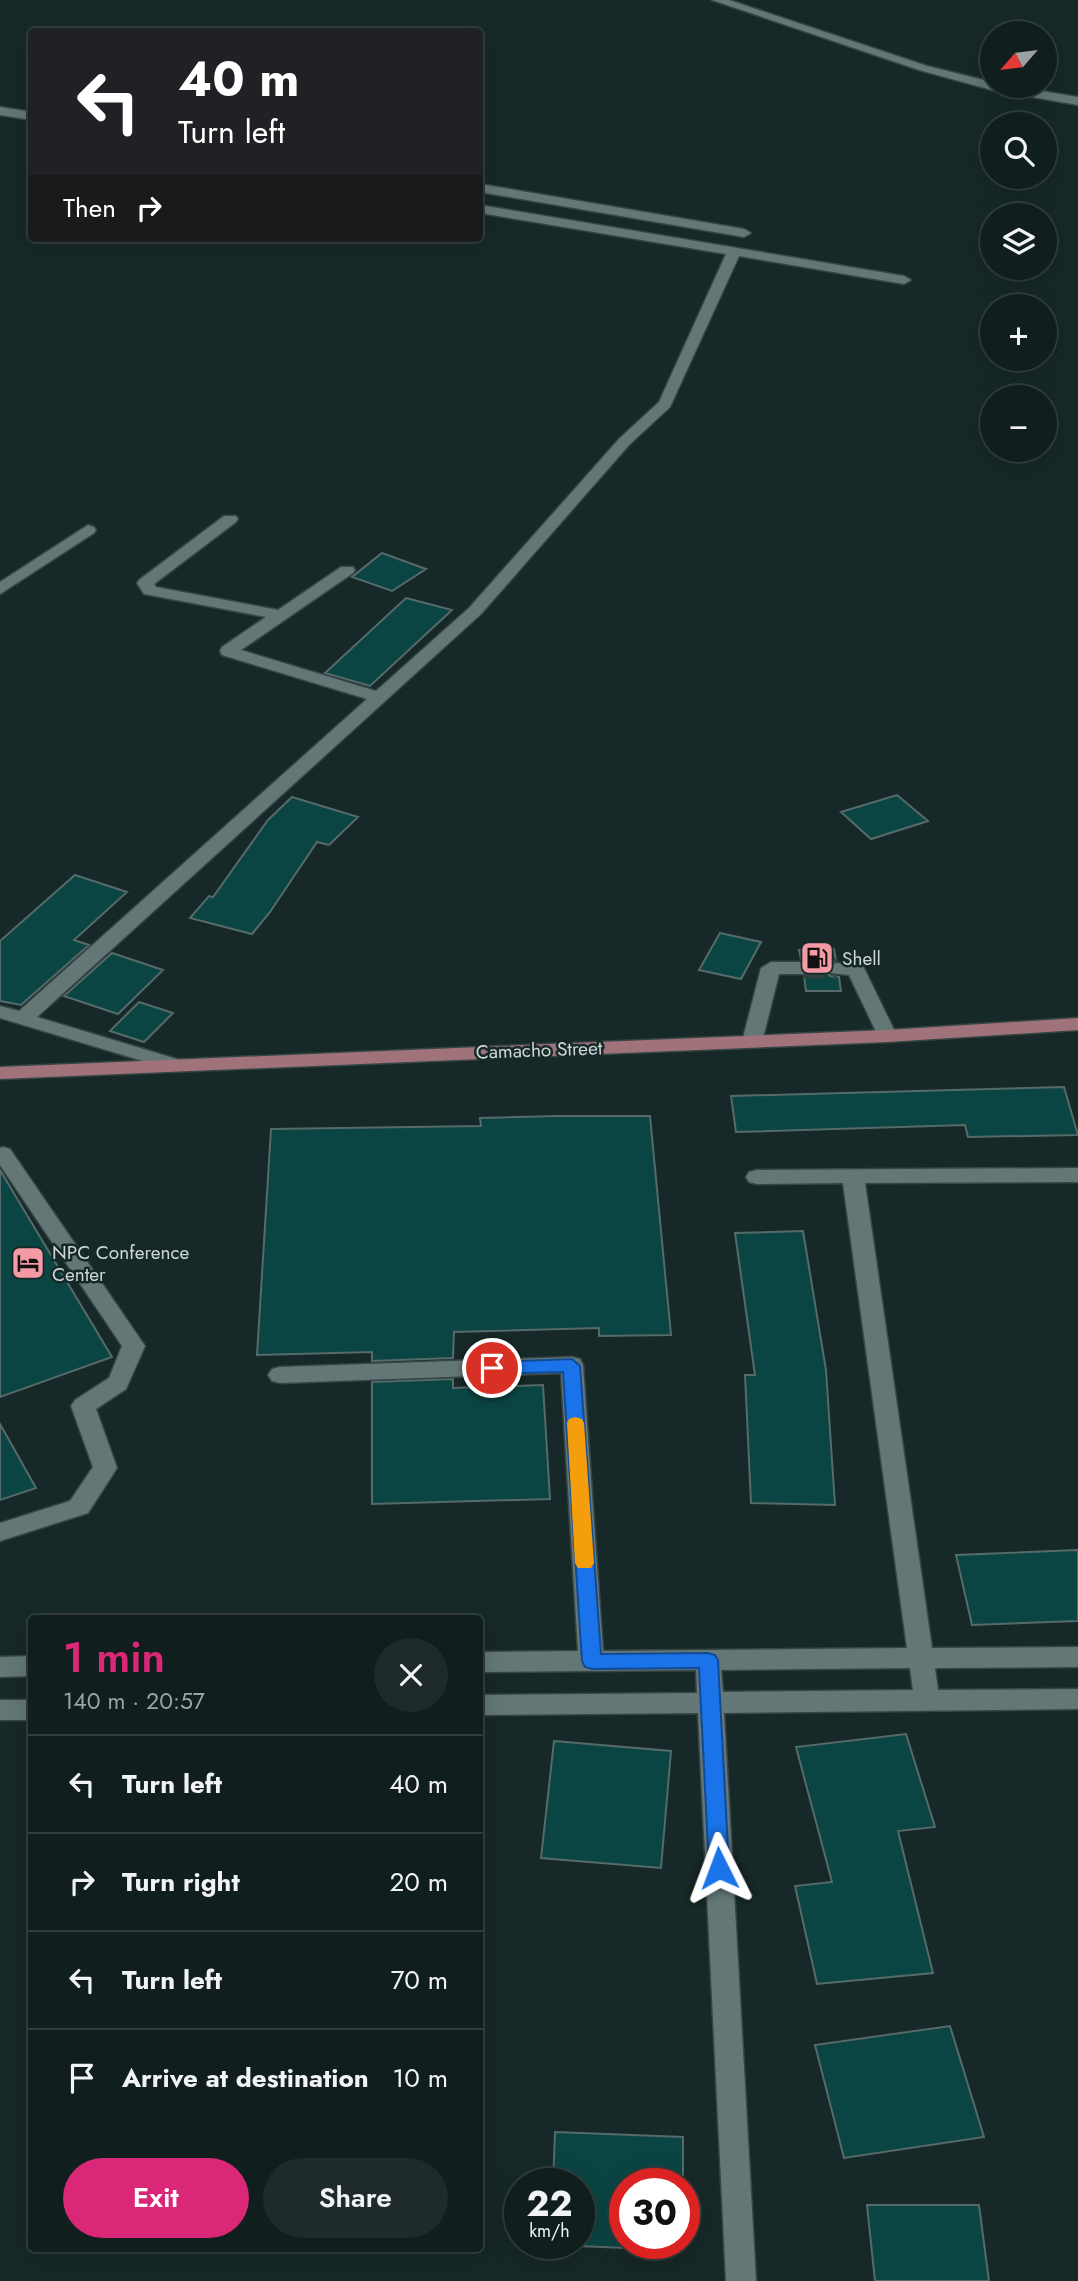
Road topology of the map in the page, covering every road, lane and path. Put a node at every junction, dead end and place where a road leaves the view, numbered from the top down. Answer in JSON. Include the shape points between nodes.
{"nodes":[{"id":1,"x":718,"y":0,"type":"edge"},
{"id":2,"x":980,"y":83,"type":"edge"},
{"id":3,"x":1057,"y":97,"type":"edge"},
{"id":4,"x":1078,"y":101,"type":"edge"},
{"id":5,"x":0,"y":111,"type":"edge"},
{"id":6,"x":28,"y":115,"type":"edge"},
{"id":7,"x":483,"y":188,"type":"edge"},
{"id":8,"x":483,"y":210,"type":"edge"},
{"id":9,"x":692,"y":222,"type":"junction"},
{"id":10,"x":744,"y":233,"type":"dead end"},
{"id":11,"x":678,"y":242,"type":"junction"},
{"id":12,"x":734,"y":252,"type":"junction"},
{"id":13,"x":904,"y":280,"type":"dead end"},
{"id":14,"x":230,"y":519,"type":"dead end"},
{"id":15,"x":88,"y":530,"type":"dead end"},
{"id":16,"x":347,"y":570,"type":"dead end"},
{"id":17,"x":0,"y":589,"type":"edge"},
{"id":18,"x":279,"y":615,"type":"junction"},
{"id":19,"x":378,"y":697,"type":"junction"},
{"id":20,"x":803,"y":968,"type":"tunnel mouth"},
{"id":21,"x":837,"y":970,"type":"tunnel mouth"},
{"id":22,"x":0,"y":1012,"type":"edge"},
{"id":23,"x":24,"y":1018,"type":"junction"},
{"id":24,"x":1078,"y":1024,"type":"edge"},
{"id":25,"x":887,"y":1036,"type":"junction"},
{"id":26,"x":752,"y":1042,"type":"junction"},
{"id":27,"x":173,"y":1064,"type":"junction"},
{"id":28,"x":0,"y":1073,"type":"edge"},
{"id":29,"x":3,"y":1154,"type":"dead end"},
{"id":30,"x":1078,"y":1175,"type":"edge"},
{"id":31,"x":757,"y":1177,"type":"dead end"},
{"id":32,"x":853,"y":1177,"type":"junction"},
{"id":33,"x":280,"y":1375,"type":"dead end"},
{"id":34,"x":0,"y":1532,"type":"edge"},
{"id":35,"x":1078,"y":1657,"type":"edge"},
{"id":36,"x":921,"y":1658,"type":"junction"},
{"id":37,"x":708,"y":1660,"type":"junction"},
{"id":38,"x":592,"y":1661,"type":"junction"},
{"id":39,"x":483,"y":1662,"type":"edge"},
{"id":40,"x":28,"y":1666,"type":"edge"},
{"id":41,"x":0,"y":1667,"type":"edge"},
{"id":42,"x":1078,"y":1699,"type":"edge"},
{"id":43,"x":927,"y":1701,"type":"junction"},
{"id":44,"x":710,"y":1703,"type":"junction"},
{"id":45,"x":483,"y":1705,"type":"edge"},
{"id":46,"x":0,"y":1710,"type":"edge"},
{"id":47,"x":28,"y":1710,"type":"edge"},
{"id":48,"x":741,"y":2281,"type":"edge"}],
"edges":[{"from":1,"to":2,"type":"street"},
{"from":3,"to":4,"type":"street"},
{"from":5,"to":6,"type":"street"},
{"from":7,"to":9,"type":"street"},
{"from":8,"to":11,"type":"street"},
{"from":9,"to":10,"type":"street"},
{"from":9,"to":11,"type":"street"},
{"from":11,"to":12,"type":"street"},
{"from":12,"to":13,"type":"street"},
{"from":12,"to":19,"type":"street","via":[[665,404],[624,442],[475,611]]},
{"from":14,"to":18,"type":"street","via":[[145,583],[150,591]]},
{"from":15,"to":17,"type":"street"},
{"from":16,"to":18,"type":"street"},
{"from":18,"to":19,"type":"street","via":[[228,650]]},
{"from":19,"to":23,"type":"street"},
{"from":20,"to":26,"type":"street","via":[[771,968]]},
{"from":21,"to":25,"type":"street","via":[[856,970]]},
{"from":22,"to":23,"type":"street"},
{"from":23,"to":27,"type":"street"},
{"from":24,"to":25,"type":"main road","name":"Camacho Street"},
{"from":25,"to":26,"type":"main road","name":"Camacho Street"},
{"from":26,"to":27,"type":"main road","name":"Camacho Street"},
{"from":27,"to":28,"type":"main road","name":"Camacho Street"},
{"from":29,"to":34,"type":"street","via":[[134,1346],[118,1382],[83,1406],[104,1468],[79,1507]]},
{"from":30,"to":32,"type":"street"},
{"from":31,"to":32,"type":"street"},
{"from":32,"to":36,"type":"street"},
{"from":33,"to":38,"type":"street","via":[[572,1366]]},
{"from":35,"to":36,"type":"street"},
{"from":36,"to":37,"type":"street"},
{"from":36,"to":43,"type":"street"},
{"from":37,"to":38,"type":"street"},
{"from":37,"to":44,"type":"street"},
{"from":38,"to":39,"type":"street"},
{"from":40,"to":41,"type":"street"},
{"from":42,"to":43,"type":"street"},
{"from":43,"to":44,"type":"street"},
{"from":44,"to":45,"type":"street"},
{"from":44,"to":48,"type":"street"},
{"from":46,"to":47,"type":"street"}]}
